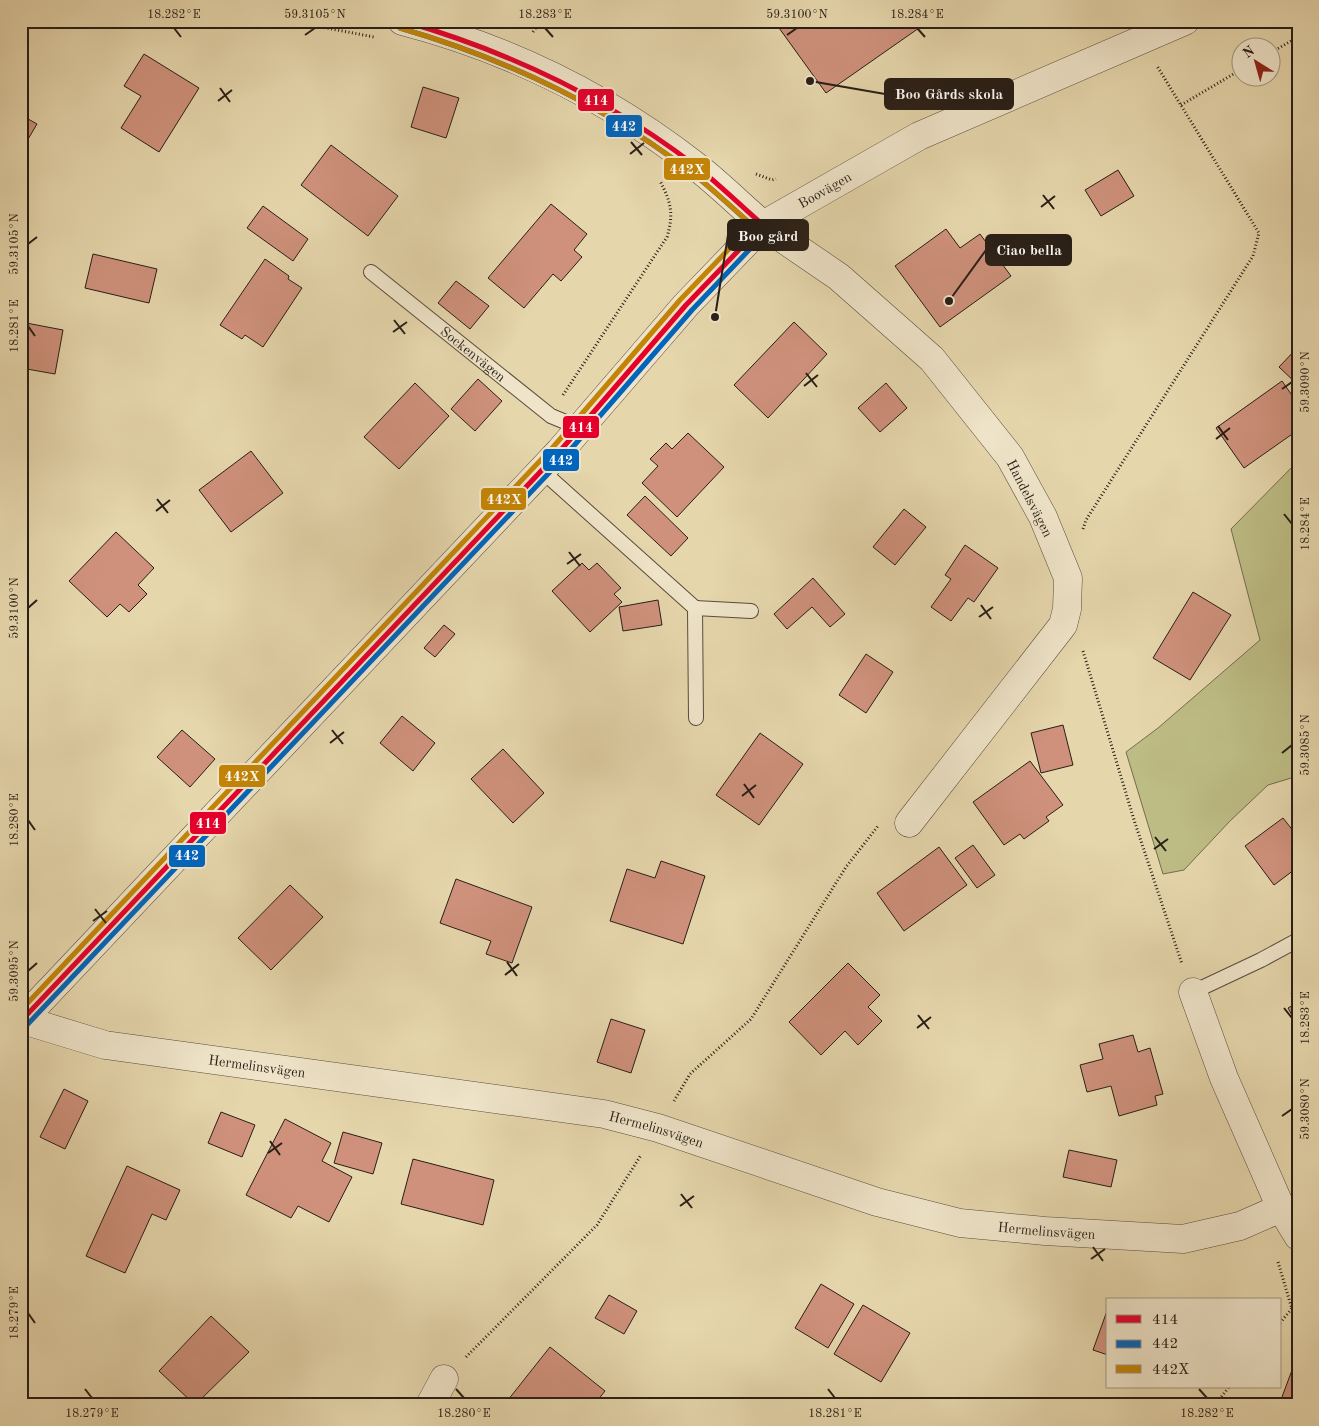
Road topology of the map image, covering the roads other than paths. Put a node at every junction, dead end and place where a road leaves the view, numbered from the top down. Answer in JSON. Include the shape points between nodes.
{"nodes":[{"id":1,"x":402,"y":21,"type":"edge"},
{"id":2,"x":1185,"y":21,"type":"edge"},
{"id":3,"x":763,"y":224,"type":"junction"},
{"id":4,"x":371,"y":272,"type":"dead end"},
{"id":5,"x":580,"y":428,"type":"junction"},
{"id":6,"x":541,"y":470,"type":"junction"},
{"id":7,"x":695,"y":608,"type":"junction"},
{"id":8,"x":751,"y":610,"type":"dead end"},
{"id":9,"x":696,"y":718,"type":"dead end"},
{"id":10,"x":895,"y":822,"type":"road end"},
{"id":11,"x":1298,"y":940,"type":"edge"},
{"id":12,"x":1193,"y":992,"type":"joint"},
{"id":13,"x":22,"y":1020,"type":"edge"},
{"id":14,"x":1270,"y":1212,"type":"junction"},
{"id":15,"x":1298,"y":1236,"type":"edge"},
{"id":16,"x":444,"y":1379,"type":"road end"},
{"id":17,"x":430,"y":1405,"type":"edge"}],
"edges":[{"from":1,"to":3,"type":"street","via":[[486,46],[579,89],[639,125],[698,168]]},
{"from":2,"to":3,"type":"street","name":"Boovägen","via":[[919,136]]},
{"from":3,"to":5,"type":"street","via":[[686,306]]},
{"from":3,"to":10,"type":"street","name":"Handelsvägen","via":[[839,276],[932,359],[1010,457],[1043,517],[1068,578],[1068,609],[1063,625]]},
{"from":4,"to":5,"type":"lane","name":"Sockenvägen","via":[[551,416]]},
{"from":5,"to":6,"type":"street"},
{"from":6,"to":7,"type":"lane"},
{"from":6,"to":13,"type":"street"},
{"from":7,"to":8,"type":"lane"},
{"from":7,"to":9,"type":"lane"},
{"from":11,"to":12,"type":"lane"},
{"from":12,"to":14,"type":"street"},
{"from":13,"to":14,"type":"street","name":"Hermelinsvägen","via":[[105,1044],[604,1114],[658,1128],[877,1202],[960,1223],[1183,1239],[1240,1226]]},
{"from":14,"to":15,"type":"street"},
{"from":16,"to":17,"type":"street"}]}
